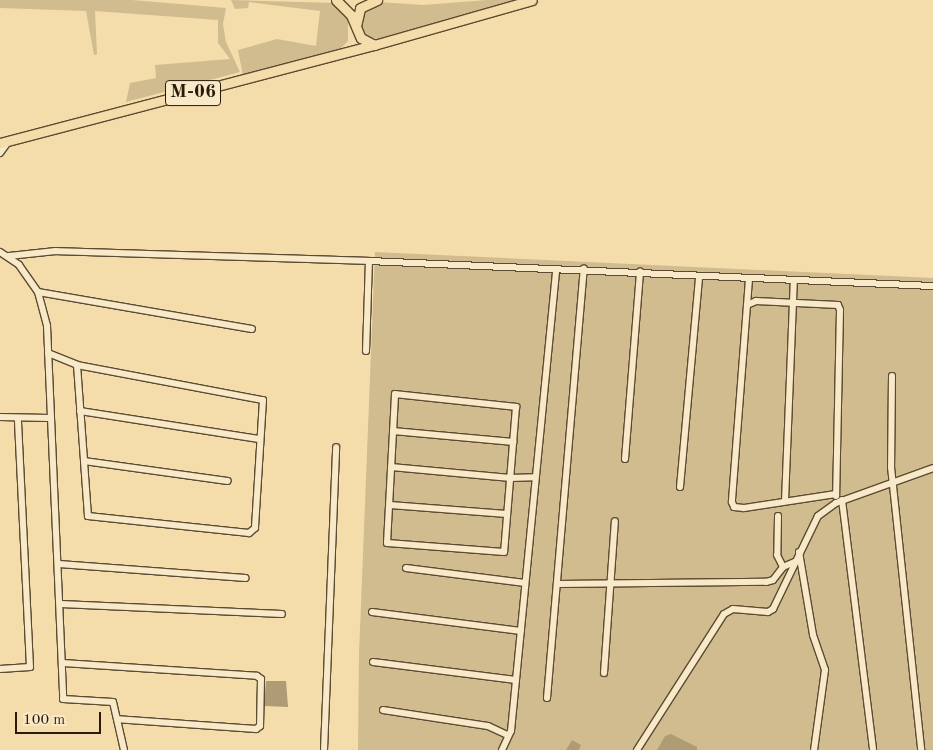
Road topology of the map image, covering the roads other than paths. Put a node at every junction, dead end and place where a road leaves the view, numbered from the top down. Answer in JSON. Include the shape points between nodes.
{"nodes":[{"id":1,"x":336,"y":0,"type":"edge"},
{"id":2,"x":377,"y":0,"type":"edge"},
{"id":3,"x":532,"y":0,"type":"edge"},
{"id":4,"x":356,"y":27,"type":"junction"},
{"id":5,"x":374,"y":46,"type":"junction"},
{"id":6,"x":12,"y":140,"type":"junction"},
{"id":7,"x":0,"y":143,"type":"edge"},
{"id":8,"x":0,"y":153,"type":"edge"},
{"id":9,"x":0,"y":253,"type":"edge"},
{"id":10,"x":9,"y":256,"type":"junction"},
{"id":11,"x":369,"y":261,"type":"junction"},
{"id":12,"x":584,"y":269,"type":"junction"},
{"id":13,"x":556,"y":270,"type":"junction"},
{"id":14,"x":640,"y":272,"type":"junction"},
{"id":15,"x":699,"y":277,"type":"junction"},
{"id":16,"x":748,"y":279,"type":"junction"},
{"id":17,"x":794,"y":282,"type":"junction"},
{"id":18,"x":933,"y":286,"type":"edge"},
{"id":19,"x":38,"y":292,"type":"junction"},
{"id":20,"x":793,"y":304,"type":"junction"},
{"id":21,"x":746,"y":306,"type":"junction"},
{"id":22,"x":252,"y":329,"type":"dead end"},
{"id":23,"x":366,"y":351,"type":"dead end"},
{"id":24,"x":48,"y":353,"type":"junction"},
{"id":25,"x":78,"y":365,"type":"junction"},
{"id":26,"x":892,"y":376,"type":"dead end"},
{"id":27,"x":80,"y":412,"type":"junction"},
{"id":28,"x":0,"y":417,"type":"edge"},
{"id":29,"x":18,"y":418,"type":"junction"},
{"id":30,"x":49,"y":418,"type":"junction"},
{"id":31,"x":393,"y":431,"type":"junction"},
{"id":32,"x":259,"y":439,"type":"junction"},
{"id":33,"x":513,"y":442,"type":"junction"},
{"id":34,"x":336,"y":447,"type":"dead end"},
{"id":35,"x":625,"y":459,"type":"dead end"},
{"id":36,"x":84,"y":461,"type":"junction"},
{"id":37,"x":391,"y":467,"type":"junction"},
{"id":38,"x":933,"y":468,"type":"edge"},
{"id":39,"x":534,"y":477,"type":"junction"},
{"id":40,"x":510,"y":478,"type":"junction"},
{"id":41,"x":228,"y":481,"type":"dead end"},
{"id":42,"x":892,"y":482,"type":"junction"},
{"id":43,"x":680,"y":487,"type":"dead end"},
{"id":44,"x":836,"y":494,"type":"junction"},
{"id":45,"x":785,"y":501,"type":"junction"},
{"id":46,"x":839,"y":501,"type":"junction"},
{"id":47,"x":390,"y":504,"type":"junction"},
{"id":48,"x":507,"y":514,"type":"junction"},
{"id":49,"x":778,"y":516,"type":"dead end"},
{"id":50,"x":615,"y":521,"type":"dead end"},
{"id":51,"x":799,"y":552,"type":"junction"},
{"id":52,"x":794,"y":562,"type":"junction"},
{"id":53,"x":59,"y":564,"type":"junction"},
{"id":54,"x":784,"y":567,"type":"junction"},
{"id":55,"x":406,"y":568,"type":"dead end"},
{"id":56,"x":245,"y":578,"type":"dead end"},
{"id":57,"x":525,"y":583,"type":"junction"},
{"id":58,"x":610,"y":583,"type":"junction"},
{"id":59,"x":558,"y":584,"type":"junction"},
{"id":60,"x":61,"y":604,"type":"junction"},
{"id":61,"x":372,"y":612,"type":"dead end"},
{"id":62,"x":282,"y":614,"type":"dead end"},
{"id":63,"x":520,"y":631,"type":"junction"},
{"id":64,"x":373,"y":662,"type":"dead end"},
{"id":65,"x":63,"y":663,"type":"junction"},
{"id":66,"x":0,"y":669,"type":"edge"},
{"id":67,"x":604,"y":673,"type":"dead end"},
{"id":68,"x":516,"y":680,"type":"junction"},
{"id":69,"x":547,"y":698,"type":"dead end"},
{"id":70,"x":383,"y":710,"type":"dead end"},
{"id":71,"x":118,"y":719,"type":"junction"},
{"id":72,"x":507,"y":735,"type":"junction"},
{"id":73,"x":124,"y":750,"type":"edge"},
{"id":74,"x":324,"y":750,"type":"edge"},
{"id":75,"x":502,"y":750,"type":"edge"},
{"id":76,"x":637,"y":750,"type":"edge"},
{"id":77,"x":814,"y":750,"type":"edge"},
{"id":78,"x":874,"y":750,"type":"edge"},
{"id":79,"x":921,"y":750,"type":"edge"}],
"edges":[{"from":1,"to":4,"type":"highway","via":[[348,10]]},
{"from":2,"to":4,"type":"highway","via":[[360,8]]},
{"from":3,"to":5,"type":"highway","number":"М-06"},
{"from":4,"to":5,"type":"highway","via":[[361,38]]},
{"from":5,"to":6,"type":"highway","number":"М-06"},
{"from":6,"to":7,"type":"highway","number":"М-06"},
{"from":6,"to":8,"type":"street"},
{"from":9,"to":10,"type":"street"},
{"from":10,"to":11,"type":"street","via":[[56,251]]},
{"from":10,"to":19,"type":"street"},
{"from":11,"to":13,"type":"street"},
{"from":11,"to":23,"type":"street"},
{"from":12,"to":13,"type":"street"},
{"from":12,"to":14,"type":"street"},
{"from":12,"to":59,"type":"street"},
{"from":13,"to":39,"type":"street"},
{"from":14,"to":15,"type":"street"},
{"from":14,"to":35,"type":"street"},
{"from":15,"to":16,"type":"street"},
{"from":15,"to":43,"type":"street"},
{"from":16,"to":17,"type":"street"},
{"from":16,"to":21,"type":"street"},
{"from":17,"to":18,"type":"street"},
{"from":17,"to":20,"type":"street"},
{"from":19,"to":22,"type":"street"},
{"from":19,"to":24,"type":"street","via":[[47,326]]},
{"from":20,"to":21,"type":"street","via":[[756,301]]},
{"from":20,"to":44,"type":"street","via":[[838,305],[840,310]]},
{"from":20,"to":45,"type":"street"},
{"from":21,"to":45,"type":"street","via":[[732,502],[739,508]]},
{"from":24,"to":25,"type":"street"},
{"from":24,"to":30,"type":"street"},
{"from":25,"to":27,"type":"street"},
{"from":25,"to":32,"type":"street","via":[[263,400]]},
{"from":26,"to":42,"type":"street"},
{"from":27,"to":32,"type":"street"},
{"from":27,"to":36,"type":"street"},
{"from":28,"to":29,"type":"street"},
{"from":29,"to":30,"type":"street"},
{"from":29,"to":66,"type":"street","via":[[30,667]]},
{"from":30,"to":53,"type":"street"},
{"from":31,"to":33,"type":"street"},
{"from":31,"to":33,"type":"street","via":[[395,394],[516,407]]},
{"from":31,"to":37,"type":"street"},
{"from":32,"to":36,"type":"street","via":[[255,528],[249,533],[88,516]]},
{"from":33,"to":40,"type":"street"},
{"from":34,"to":74,"type":"street"},
{"from":36,"to":41,"type":"street"},
{"from":37,"to":40,"type":"street"},
{"from":37,"to":47,"type":"street"},
{"from":38,"to":42,"type":"street"},
{"from":39,"to":40,"type":"street"},
{"from":39,"to":57,"type":"street"},
{"from":40,"to":48,"type":"street"},
{"from":42,"to":46,"type":"street"},
{"from":42,"to":79,"type":"street"},
{"from":44,"to":45,"type":"street"},
{"from":44,"to":46,"type":"street"},
{"from":46,"to":51,"type":"street","via":[[818,516]]},
{"from":46,"to":78,"type":"street"},
{"from":47,"to":48,"type":"street"},
{"from":47,"to":48,"type":"street","via":[[387,544],[504,552]]},
{"from":49,"to":54,"type":"street","via":[[777,555]]},
{"from":50,"to":58,"type":"street"},
{"from":51,"to":52,"type":"street"},
{"from":51,"to":77,"type":"street","via":[[813,634],[826,676]]},
{"from":52,"to":54,"type":"street"},
{"from":52,"to":76,"type":"street","via":[[771,611],[741,608],[724,614]]},
{"from":53,"to":56,"type":"street"},
{"from":53,"to":60,"type":"street"},
{"from":54,"to":58,"type":"street","via":[[773,580],[766,582]]},
{"from":55,"to":57,"type":"street"},
{"from":57,"to":63,"type":"street"},
{"from":58,"to":59,"type":"street"},
{"from":58,"to":67,"type":"street"},
{"from":59,"to":69,"type":"street"},
{"from":60,"to":62,"type":"street"},
{"from":60,"to":65,"type":"street"},
{"from":61,"to":63,"type":"street"},
{"from":63,"to":68,"type":"street"},
{"from":64,"to":68,"type":"street"},
{"from":65,"to":71,"type":"street","via":[[63,699],[109,700],[115,704]]},
{"from":65,"to":71,"type":"street","via":[[257,676],[261,679],[260,726],[256,729]]},
{"from":68,"to":72,"type":"street","via":[[511,731]]},
{"from":70,"to":72,"type":"street","via":[[488,726]]},
{"from":71,"to":73,"type":"street"},
{"from":72,"to":75,"type":"street"}]}
